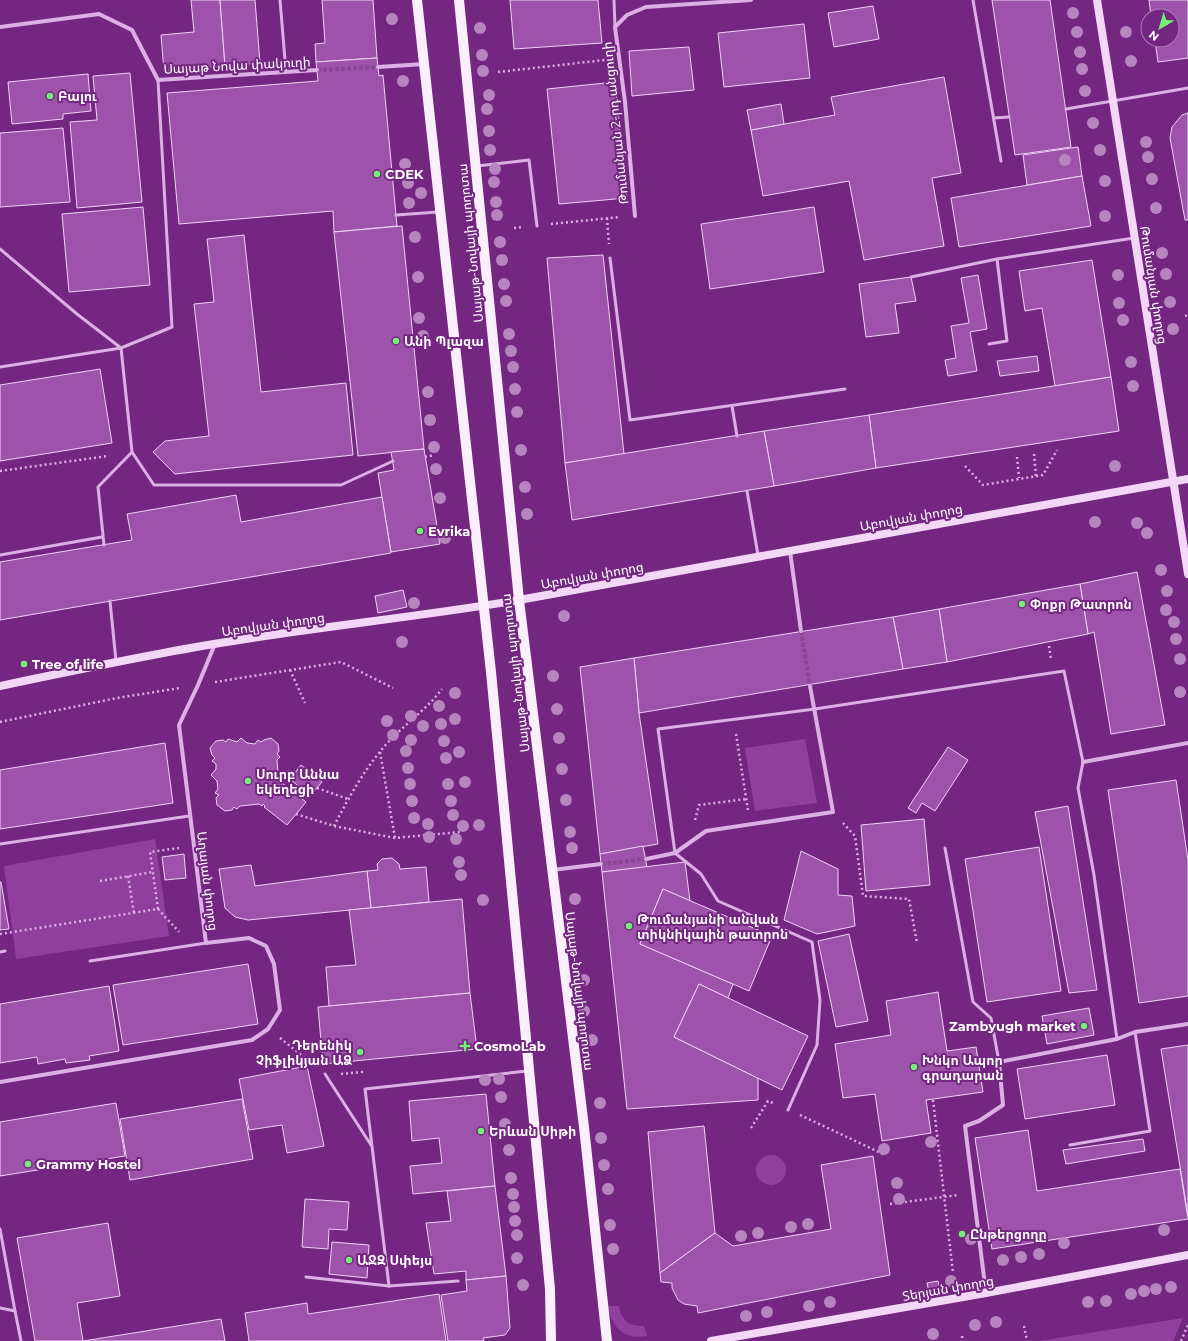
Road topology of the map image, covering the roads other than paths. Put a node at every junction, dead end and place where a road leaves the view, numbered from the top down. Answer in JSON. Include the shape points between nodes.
{"nodes":[{"id":1,"x":280,"y":0,"type":"edge"},
{"id":2,"x":417,"y":0,"type":"edge"},
{"id":3,"x":459,"y":0,"type":"edge"},
{"id":4,"x":614,"y":0,"type":"edge"},
{"id":5,"x":751,"y":0,"type":"edge"},
{"id":6,"x":973,"y":0,"type":"edge"},
{"id":7,"x":1097,"y":0,"type":"edge"},
{"id":8,"x":0,"y":27,"type":"edge"},
{"id":9,"x":615,"y":27,"type":"junction"},
{"id":10,"x":424,"y":64,"type":"junction"},
{"id":11,"x":378,"y":67,"type":"tunnel mouth"},
{"id":12,"x":317,"y":70,"type":"tunnel mouth"},
{"id":13,"x":286,"y":72,"type":"junction"},
{"id":14,"x":158,"y":80,"type":"junction"},
{"id":15,"x":1188,"y":88,"type":"edge"},
{"id":16,"x":1113,"y":100,"type":"junction"},
{"id":17,"x":1066,"y":109,"type":"dead end"},
{"id":18,"x":1009,"y":117,"type":"dead end"},
{"id":19,"x":994,"y":118,"type":"junction"},
{"id":20,"x":1000,"y":161,"type":"dead end"},
{"id":21,"x":476,"y":166,"type":"junction"},
{"id":22,"x":440,"y":211,"type":"junction"},
{"id":23,"x":396,"y":215,"type":"dead end"},
{"id":24,"x":634,"y":216,"type":"road end"},
{"id":25,"x":537,"y":226,"type":"road end"},
{"id":26,"x":1134,"y":238,"type":"junction"},
{"id":27,"x":0,"y":249,"type":"edge"},
{"id":28,"x":610,"y":258,"type":"road end"},
{"id":29,"x":997,"y":259,"type":"junction"},
{"id":30,"x":911,"y":276,"type":"dead end"},
{"id":31,"x":989,"y":344,"type":"dead end"},
{"id":32,"x":121,"y":348,"type":"junction"},
{"id":33,"x":0,"y":367,"type":"edge"},
{"id":34,"x":845,"y":389,"type":"dead end"},
{"id":35,"x":732,"y":406,"type":"junction"},
{"id":36,"x":737,"y":436,"type":"dead end"},
{"id":37,"x":132,"y":452,"type":"junction"},
{"id":38,"x":393,"y":461,"type":"dead end"},
{"id":39,"x":1188,"y":479,"type":"edge"},
{"id":40,"x":1173,"y":482,"type":"junction"},
{"id":41,"x":747,"y":491,"type":"dead end"},
{"id":42,"x":102,"y":537,"type":"junction"},
{"id":43,"x":104,"y":545,"type":"dead end"},
{"id":44,"x":790,"y":551,"type":"junction"},
{"id":45,"x":0,"y":555,"type":"edge"},
{"id":46,"x":758,"y":557,"type":"junction"},
{"id":47,"x":1188,"y":574,"type":"edge"},
{"id":48,"x":519,"y":600,"type":"junction"},
{"id":49,"x":110,"y":601,"type":"dead end"},
{"id":50,"x":483,"y":606,"type":"junction"},
{"id":51,"x":801,"y":632,"type":"tunnel mouth"},
{"id":52,"x":215,"y":644,"type":"junction"},
{"id":53,"x":116,"y":662,"type":"junction"},
{"id":54,"x":0,"y":686,"type":"edge"},
{"id":55,"x":810,"y":686,"type":"tunnel mouth"},
{"id":56,"x":814,"y":709,"type":"junction"},
{"id":57,"x":1188,"y":743,"type":"edge"},
{"id":58,"x":1083,"y":762,"type":"junction"},
{"id":59,"x":189,"y":816,"type":"junction"},
{"id":60,"x":0,"y":844,"type":"edge"},
{"id":61,"x":945,"y":848,"type":"dead end"},
{"id":62,"x":675,"y":854,"type":"junction"},
{"id":63,"x":646,"y":859,"type":"tunnel mouth"},
{"id":64,"x":601,"y":864,"type":"tunnel mouth"},
{"id":65,"x":552,"y":870,"type":"junction"},
{"id":66,"x":206,"y":943,"type":"junction"},
{"id":67,"x":5,"y":951,"type":"dead end"},
{"id":68,"x":0,"y":952,"type":"edge"},
{"id":69,"x":90,"y":961,"type":"dead end"},
{"id":70,"x":1188,"y":1024,"type":"edge"},
{"id":71,"x":1135,"y":1032,"type":"junction"},
{"id":72,"x":1117,"y":1039,"type":"junction"},
{"id":73,"x":999,"y":1062,"type":"junction"},
{"id":74,"x":529,"y":1071,"type":"junction"},
{"id":75,"x":325,"y":1074,"type":"road end"},
{"id":76,"x":0,"y":1082,"type":"edge"},
{"id":77,"x":788,"y":1110,"type":"road end"},
{"id":78,"x":1070,"y":1145,"type":"dead end"},
{"id":79,"x":372,"y":1146,"type":"junction"},
{"id":80,"x":0,"y":1229,"type":"edge"},
{"id":81,"x":1188,"y":1255,"type":"edge"},
{"id":82,"x":306,"y":1277,"type":"dead end"},
{"id":83,"x":458,"y":1281,"type":"dead end"},
{"id":84,"x":389,"y":1286,"type":"junction"},
{"id":85,"x":986,"y":1293,"type":"junction"},
{"id":86,"x":0,"y":1308,"type":"edge"},
{"id":87,"x":15,"y":1311,"type":"junction"},
{"id":88,"x":21,"y":1341,"type":"edge"},
{"id":89,"x":552,"y":1341,"type":"edge"},
{"id":90,"x":607,"y":1341,"type":"edge"},
{"id":91,"x":711,"y":1341,"type":"edge"}],
"edges":[{"from":1,"to":13,"type":"lane"},
{"from":2,"to":10,"type":"main road","name":"Սայաթ-Նովայի պողոտա"},
{"from":3,"to":21,"type":"main road","name":"Սայաթ-Նովայի պողոտա"},
{"from":4,"to":9,"type":"lane"},
{"from":5,"to":9,"type":"street","name":"Թումանյան 2-րդ անցուղի","via":[[646,7],[627,14]]},
{"from":6,"to":19,"type":"lane"},
{"from":7,"to":16,"type":"main road","name":"Թումանյան փողոց"},
{"from":8,"to":14,"type":"street","name":"Սայաթ Նովա փակուղի","via":[[100,14],[132,30]]},
{"from":9,"to":24,"type":"street","name":"Թումանյան 2-րդ անցուղի"},
{"from":10,"to":11,"type":"street"},
{"from":10,"to":22,"type":"main road","name":"Սայաթ-Նովայի պողոտա"},
{"from":12,"to":13,"type":"street","name":"Սայաթ Նովա փակուղի"},
{"from":13,"to":14,"type":"street","name":"Սայաթ Նովա փակուղի"},
{"from":14,"to":32,"type":"lane","via":[[172,327]]},
{"from":15,"to":16,"type":"lane"},
{"from":16,"to":17,"type":"lane"},
{"from":16,"to":26,"type":"main road","name":"Թումանյան փողոց"},
{"from":18,"to":19,"type":"lane"},
{"from":19,"to":20,"type":"lane"},
{"from":21,"to":25,"type":"lane","via":[[529,160]]},
{"from":21,"to":48,"type":"main road","name":"Սայաթ-Նովայի պողոտա"},
{"from":22,"to":23,"type":"lane"},
{"from":22,"to":50,"type":"main road","name":"Սայաթ-Նովայի պողոտա"},
{"from":26,"to":29,"type":"lane"},
{"from":26,"to":40,"type":"main road","name":"Թումանյան փողոց"},
{"from":27,"to":32,"type":"lane"},
{"from":28,"to":35,"type":"lane","via":[[630,420]]},
{"from":29,"to":30,"type":"lane"},
{"from":29,"to":31,"type":"lane","via":[[1007,341]]},
{"from":32,"to":33,"type":"lane"},
{"from":32,"to":37,"type":"lane"},
{"from":34,"to":35,"type":"lane"},
{"from":35,"to":36,"type":"lane"},
{"from":37,"to":38,"type":"lane","via":[[154,485],[341,485]]},
{"from":37,"to":42,"type":"lane","via":[[98,487]]},
{"from":39,"to":40,"type":"main road","name":"Աբովյան փողոց"},
{"from":40,"to":44,"type":"main road","name":"Աբովյան փողոց"},
{"from":40,"to":47,"type":"main road","name":"Թումանյան փողոց"},
{"from":41,"to":46,"type":"lane"},
{"from":42,"to":43,"type":"lane"},
{"from":42,"to":45,"type":"lane"},
{"from":44,"to":46,"type":"main road","name":"Աբովյան փողոց"},
{"from":44,"to":51,"type":"street"},
{"from":46,"to":48,"type":"main road","name":"Աբովյան փողոց"},
{"from":48,"to":50,"type":"main road","name":"Աբովյան փողոց"},
{"from":48,"to":65,"type":"main road","name":"Սայաթ-Նովայի պողոտա"},
{"from":49,"to":53,"type":"lane"},
{"from":50,"to":52,"type":"main road","name":"Աբովյան փողոց"},
{"from":50,"to":74,"type":"main road","name":"Սայաթ-Նովայի պողոտա"},
{"from":52,"to":53,"type":"main road","name":"Աբովյան փողոց"},
{"from":52,"to":59,"type":"street","name":"Աղայան փողոց","via":[[179,724]]},
{"from":53,"to":54,"type":"main road","name":"Աբովյան փողոց"},
{"from":55,"to":56,"type":"street"},
{"from":56,"to":58,"type":"lane","via":[[1064,671]]},
{"from":56,"to":62,"type":"street","via":[[833,812],[706,830]]},
{"from":56,"to":62,"type":"lane","via":[[658,729]]},
{"from":57,"to":58,"type":"street"},
{"from":58,"to":72,"type":"lane","via":[[1078,788],[1094,875]]},
{"from":59,"to":60,"type":"lane"},
{"from":59,"to":66,"type":"street","name":"Աղայան փողոց"},
{"from":61,"to":73,"type":"lane","via":[[974,1002],[991,1018]]},
{"from":62,"to":63,"type":"street"},
{"from":62,"to":77,"type":"lane","via":[[701,874],[718,901],[812,942],[820,1000],[816,1045]]},
{"from":64,"to":65,"type":"street"},
{"from":65,"to":90,"type":"main road","name":"Սայաթ-Նովայի պողոտա"},
{"from":66,"to":69,"type":"lane"},
{"from":66,"to":76,"type":"street","name":"Աղայան փողոց","via":[[249,938],[266,946],[274,964],[280,1010],[268,1028],[252,1040]]},
{"from":67,"to":68,"type":"lane"},
{"from":70,"to":71,"type":"street"},
{"from":71,"to":72,"type":"street"},
{"from":71,"to":78,"type":"lane","via":[[1150,1131]]},
{"from":72,"to":73,"type":"street"},
{"from":73,"to":85,"type":"street","via":[[1003,1105],[979,1122],[965,1126]]},
{"from":74,"to":79,"type":"lane","via":[[365,1089]]},
{"from":74,"to":89,"type":"main road","name":"Սայաթ-Նովայի պողոտա","via":[[550,1289]]},
{"from":75,"to":79,"type":"lane"},
{"from":79,"to":84,"type":"lane"},
{"from":80,"to":87,"type":"lane"},
{"from":81,"to":85,"type":"main road","name":"Տերյան փողոց"},
{"from":82,"to":84,"type":"lane"},
{"from":83,"to":84,"type":"lane"},
{"from":85,"to":91,"type":"main road","name":"Տերյան փողոց"},
{"from":86,"to":87,"type":"lane"},
{"from":87,"to":88,"type":"lane"}]}
